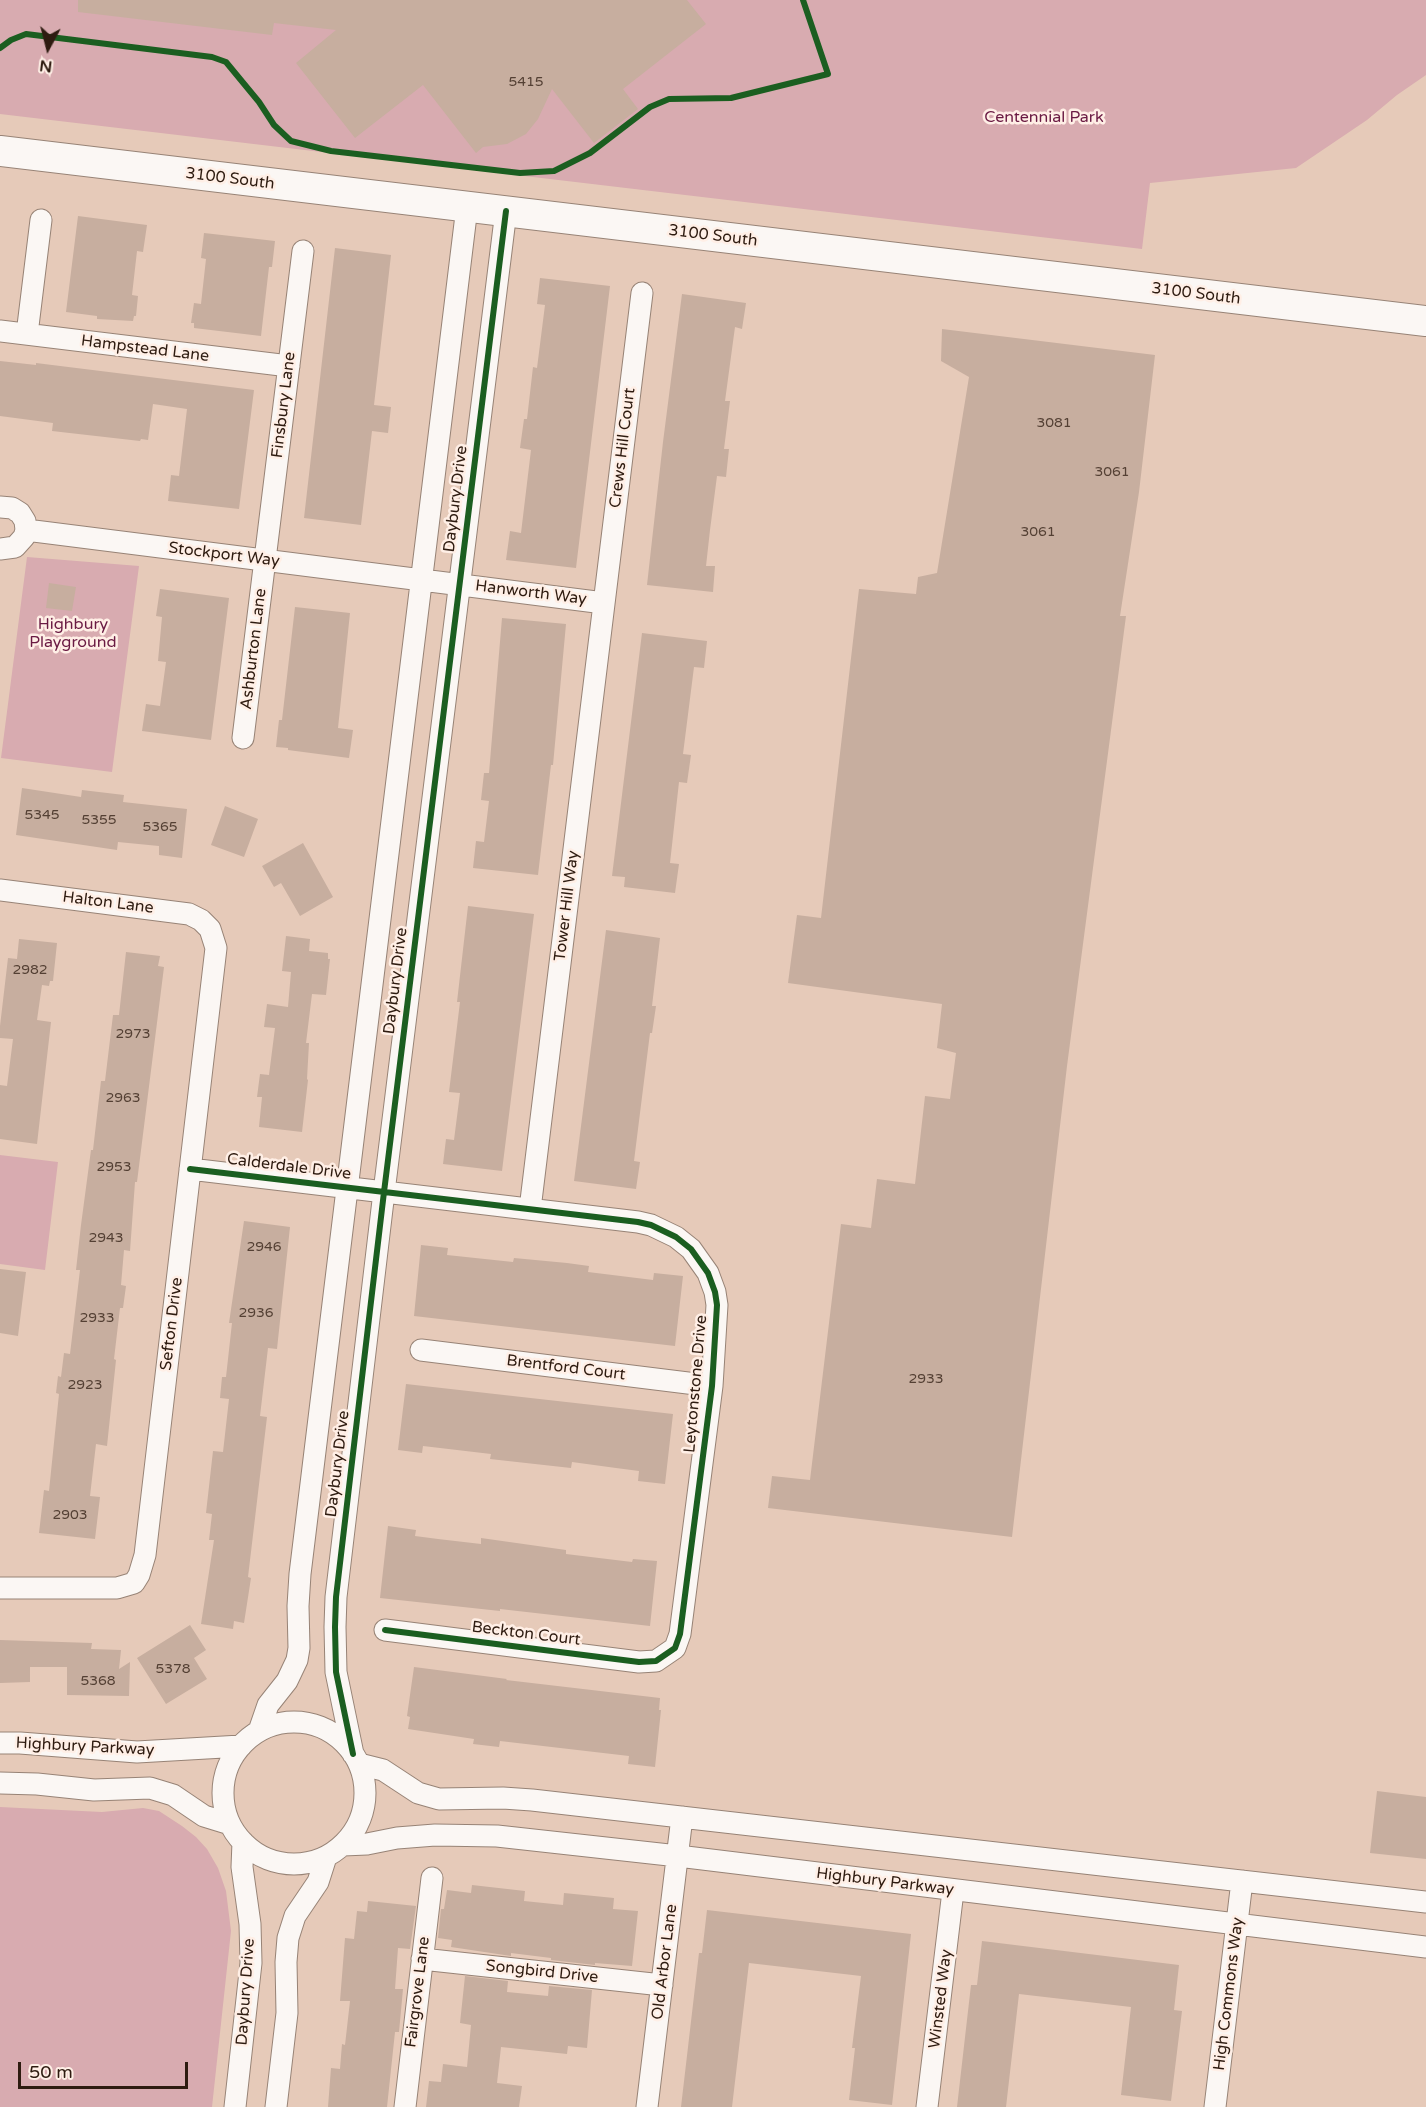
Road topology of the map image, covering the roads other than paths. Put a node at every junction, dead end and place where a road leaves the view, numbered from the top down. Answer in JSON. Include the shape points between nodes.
{"nodes":[{"id":1,"x":0,"y":151,"type":"edge"},
{"id":2,"x":466,"y":207,"type":"junction"},
{"id":3,"x":506,"y":211,"type":"junction"},
{"id":4,"x":41,"y":220,"type":"dead end"},
{"id":5,"x":303,"y":251,"type":"dead end"},
{"id":6,"x":642,"y":293,"type":"dead end"},
{"id":7,"x":1426,"y":321,"type":"edge"},
{"id":8,"x":0,"y":331,"type":"edge"},
{"id":9,"x":27,"y":334,"type":"junction"},
{"id":10,"x":289,"y":366,"type":"junction"},
{"id":11,"x":0,"y":507,"type":"edge"},
{"id":12,"x":26,"y":530,"type":"junction"},
{"id":13,"x":1,"y":555,"type":"edge"},
{"id":14,"x":265,"y":560,"type":"junction"},
{"id":15,"x":421,"y":579,"type":"junction"},
{"id":16,"x":459,"y":584,"type":"junction"},
{"id":17,"x":604,"y":603,"type":"junction"},
{"id":18,"x":243,"y":738,"type":"dead end"},
{"id":19,"x":0,"y":890,"type":"edge"},
{"id":20,"x":210,"y":929,"type":"joint"},
{"id":21,"x":190,"y":1169,"type":"junction"},
{"id":22,"x":348,"y":1187,"type":"junction"},
{"id":23,"x":384,"y":1192,"type":"junction"},
{"id":24,"x":530,"y":1209,"type":"junction"},
{"id":25,"x":420,"y":1350,"type":"dead end"},
{"id":26,"x":712,"y":1386,"type":"junction"},
{"id":27,"x":0,"y":1588,"type":"edge"},
{"id":28,"x":385,"y":1630,"type":"dead end"},
{"id":29,"x":663,"y":1657,"type":"joint"},
{"id":30,"x":259,"y":1731,"type":"junction"},
{"id":31,"x":0,"y":1743,"type":"edge"},
{"id":32,"x":242,"y":1746,"type":"junction"},
{"id":33,"x":356,"y":1759,"type":"junction"},
{"id":34,"x":0,"y":1783,"type":"edge"},
{"id":35,"x":682,"y":1817,"type":"junction"},
{"id":36,"x":230,"y":1824,"type":"junction"},
{"id":37,"x":243,"y":1842,"type":"junction"},
{"id":38,"x":335,"y":1851,"type":"junction"},
{"id":39,"x":678,"y":1856,"type":"junction"},
{"id":40,"x":432,"y":1878,"type":"dead end"},
{"id":41,"x":1242,"y":1881,"type":"junction"},
{"id":42,"x":953,"y":1891,"type":"junction"},
{"id":43,"x":1426,"y":1902,"type":"edge"},
{"id":44,"x":1237,"y":1925,"type":"junction"},
{"id":45,"x":1426,"y":1947,"type":"edge"},
{"id":46,"x":422,"y":1959,"type":"junction"},
{"id":47,"x":662,"y":1985,"type":"junction"},
{"id":48,"x":235,"y":2107,"type":"edge"},
{"id":49,"x":276,"y":2107,"type":"edge"},
{"id":50,"x":405,"y":2107,"type":"edge"},
{"id":51,"x":647,"y":2107,"type":"edge"},
{"id":52,"x":927,"y":2107,"type":"edge"},
{"id":53,"x":1215,"y":2107,"type":"edge"}],
"edges":[{"from":1,"to":2,"type":"main road","name":"3100 South"},
{"from":2,"to":3,"type":"main road","name":"3100 South"},
{"from":2,"to":15,"type":"street","name":"Daybury Drive"},
{"from":3,"to":7,"type":"main road","name":"3100 South"},
{"from":3,"to":16,"type":"street","name":"Daybury Drive"},
{"from":4,"to":9,"type":"street"},
{"from":5,"to":10,"type":"street","name":"Finsbury Lane"},
{"from":6,"to":17,"type":"street","name":"Crews Hill Court"},
{"from":8,"to":9,"type":"street","name":"Hampstead Lane"},
{"from":9,"to":10,"type":"street","name":"Hampstead Lane"},
{"from":10,"to":14,"type":"street","name":"Finsbury Lane"},
{"from":11,"to":12,"type":"street","via":[[20,513]]},
{"from":12,"to":13,"type":"street","via":[[21,543]]},
{"from":12,"to":14,"type":"street","name":"Stockport Way"},
{"from":14,"to":15,"type":"street","name":"Stockport Way"},
{"from":14,"to":18,"type":"street","name":"Ashburton Lane"},
{"from":15,"to":16,"type":"street","name":"Hanworth Way"},
{"from":15,"to":22,"type":"street","name":"Daybury Drive"},
{"from":16,"to":17,"type":"street","name":"Hanworth Way"},
{"from":16,"to":23,"type":"street","name":"Daybury Drive"},
{"from":17,"to":24,"type":"street","name":"Tower Hill Way"},
{"from":19,"to":20,"type":"street","name":"Halton Lane","via":[[176,911],[201,920]]},
{"from":20,"to":21,"type":"street","name":"Sefton Drive","via":[[216,959]]},
{"from":21,"to":22,"type":"street","name":"Calderdale Drive"},
{"from":21,"to":27,"type":"street","name":"Sefton Drive","via":[[145,1555],[139,1575],[134,1583],[117,1588]]},
{"from":22,"to":23,"type":"street","name":"Calderdale Drive"},
{"from":22,"to":30,"type":"street","name":"Daybury Drive","via":[[300,1574],[299,1648],[287,1681],[268,1706]]},
{"from":23,"to":24,"type":"street","name":"Leytonstone Drive"},
{"from":23,"to":33,"type":"street","name":"Daybury Drive","via":[[334,1626],[336,1672]]},
{"from":24,"to":26,"type":"street","name":"Leytonstone Drive","via":[[645,1224],[691,1248],[715,1292]]},
{"from":25,"to":26,"type":"street","name":"Brentford Court"},
{"from":26,"to":29,"type":"street","name":"Leytonstone Drive","via":[[680,1634],[675,1648]]},
{"from":28,"to":29,"type":"street","name":"Beckton Court","via":[[639,1662]]},
{"from":30,"to":32,"type":"street"},
{"from":30,"to":33,"type":"street","via":[[300,1722],[321,1728],[339,1738]]},
{"from":31,"to":32,"type":"street","name":"Highbury Parkway","via":[[137,1752]]},
{"from":32,"to":36,"type":"street","via":[[228,1767],[223,1792]]},
{"from":33,"to":35,"type":"street","via":[[383,1770],[418,1793],[439,1799],[503,1798]]},
{"from":33,"to":38,"type":"street","via":[[366,1798],[358,1823]]},
{"from":34,"to":36,"type":"street","via":[[94,1790],[150,1788],[172,1795],[204,1816]]},
{"from":35,"to":39,"type":"street","name":"Old Arbor Lane"},
{"from":35,"to":41,"type":"street"},
{"from":36,"to":37,"type":"street"},
{"from":37,"to":38,"type":"street","via":[[261,1856],[282,1863],[304,1864]]},
{"from":37,"to":48,"type":"street","name":"Daybury Drive","via":[[251,1964]]},
{"from":38,"to":39,"type":"street","name":"Highbury Parkway","via":[[397,1838],[466,1834]]},
{"from":38,"to":49,"type":"street","via":[[295,1916],[288,1938],[287,2013]]},
{"from":39,"to":42,"type":"street","name":"Highbury Parkway"},
{"from":39,"to":47,"type":"street","name":"Old Arbor Lane"},
{"from":40,"to":46,"type":"street","name":"Fairgrove Lane"},
{"from":41,"to":43,"type":"street"},
{"from":41,"to":44,"type":"street","name":"High Commons Way"},
{"from":42,"to":44,"type":"street","name":"Highbury Parkway"},
{"from":42,"to":52,"type":"street","name":"Winsted Way"},
{"from":44,"to":45,"type":"street","name":"Highbury Parkway"},
{"from":44,"to":53,"type":"street","name":"High Commons Way"},
{"from":46,"to":47,"type":"street","name":"Songbird Drive"},
{"from":46,"to":50,"type":"street","name":"Fairgrove Lane"},
{"from":47,"to":51,"type":"street","name":"Old Arbor Lane"}]}
